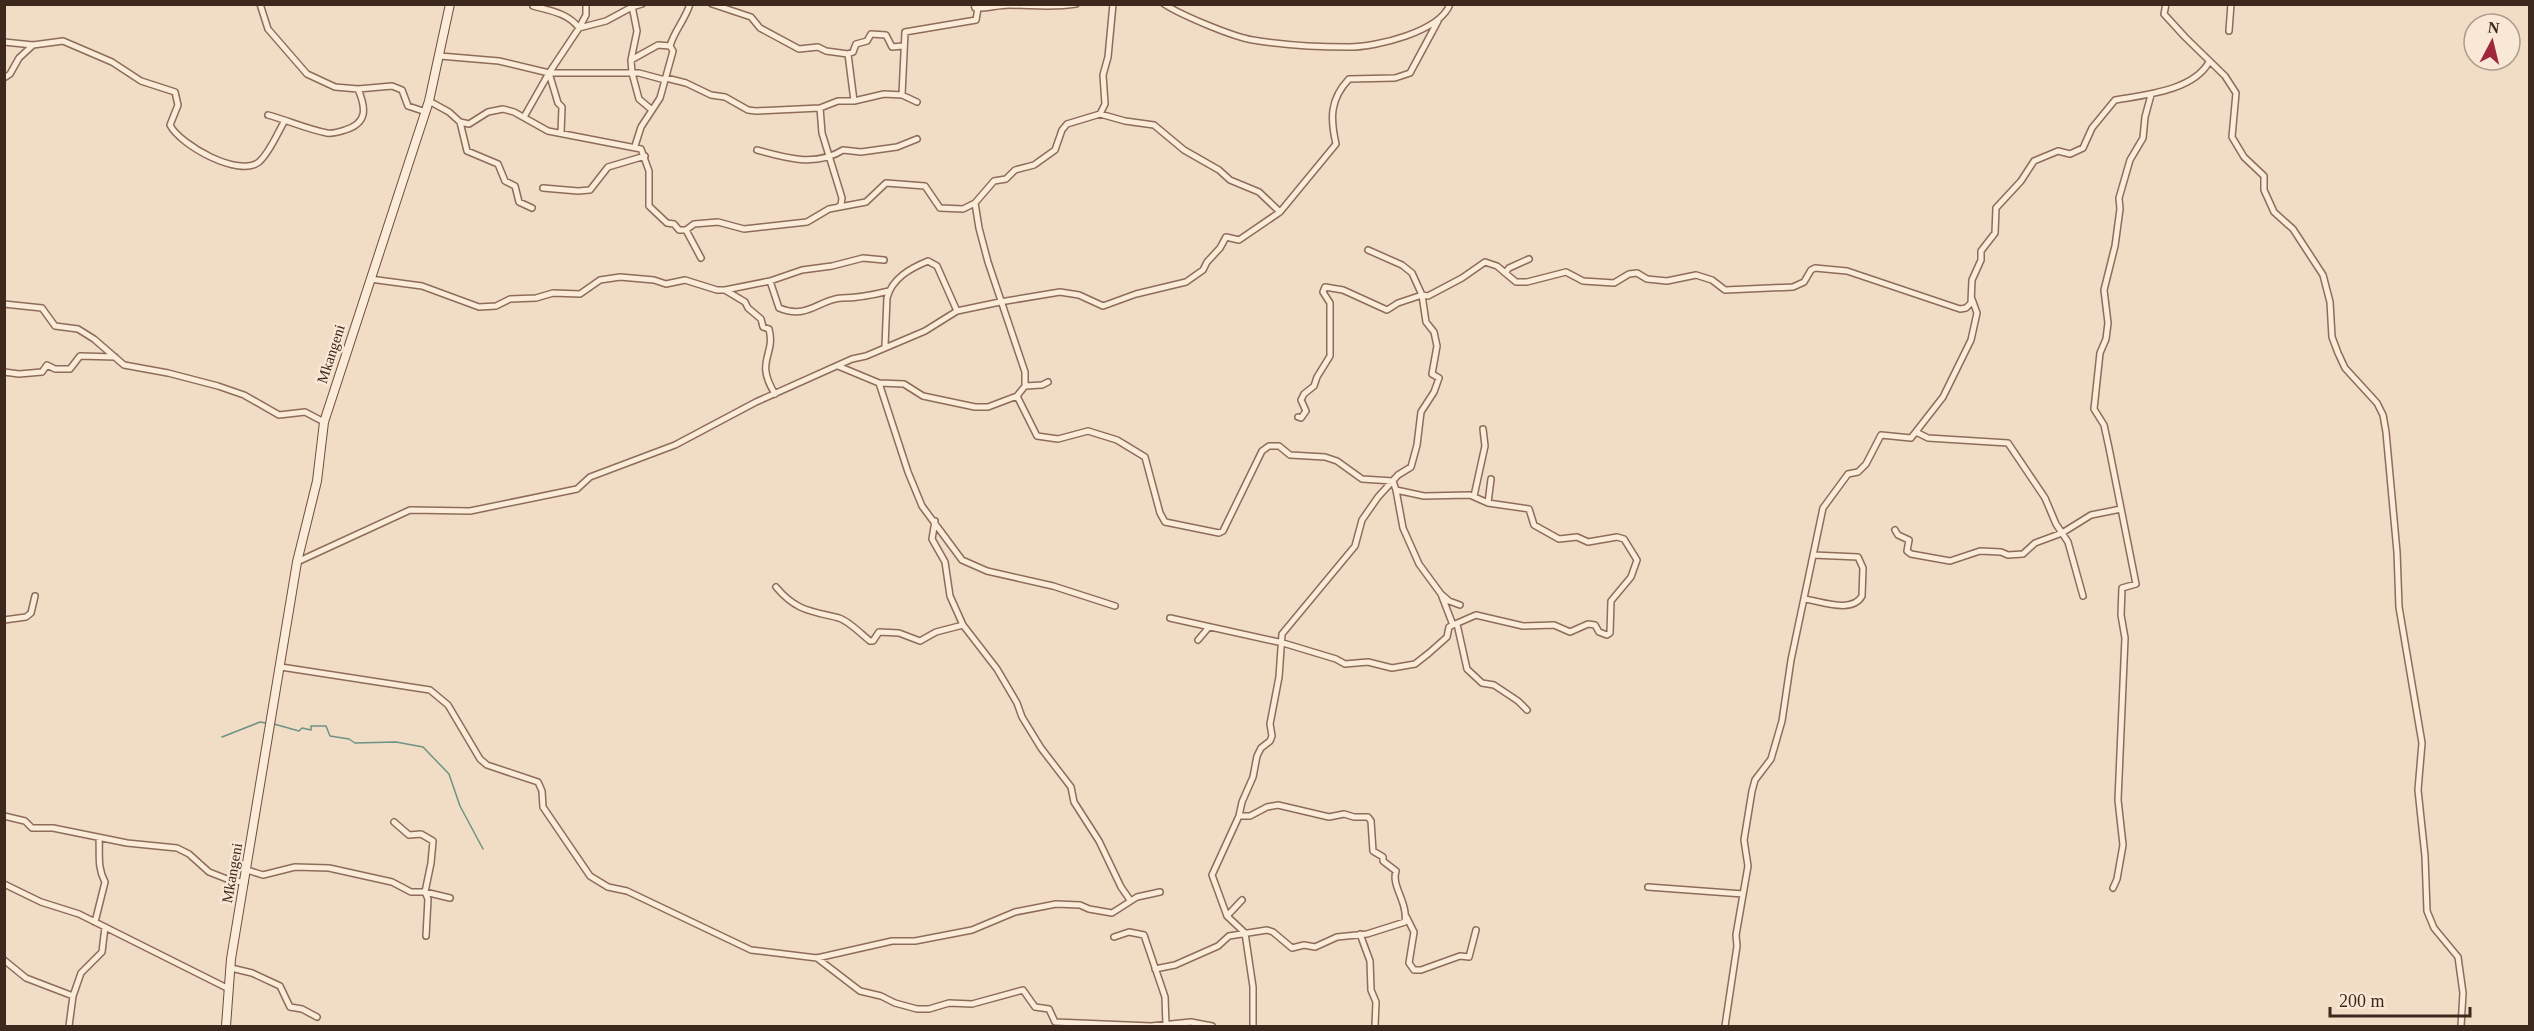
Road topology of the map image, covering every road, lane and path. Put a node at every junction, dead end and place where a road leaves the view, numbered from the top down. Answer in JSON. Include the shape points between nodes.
{"nodes":[{"id":1,"x":450,"y":4,"type":"edge"},
{"id":2,"x":586,"y":4,"type":"edge"},
{"id":3,"x":642,"y":4,"type":"edge"},
{"id":4,"x":690,"y":4,"type":"edge"},
{"id":5,"x":712,"y":4,"type":"edge"},
{"id":6,"x":1076,"y":4,"type":"edge"},
{"id":7,"x":1113,"y":4,"type":"edge"},
{"id":8,"x":1164,"y":4,"type":"edge"},
{"id":9,"x":1450,"y":4,"type":"edge"},
{"id":10,"x":2166,"y":4,"type":"edge"},
{"id":11,"x":2231,"y":4,"type":"edge"},
{"id":12,"x":262,"y":5,"type":"edge"},
{"id":13,"x":533,"y":6,"type":"edge"},
{"id":14,"x":632,"y":6,"type":"edge"},
{"id":15,"x":976,"y":6,"type":"edge"},
{"id":16,"x":1438,"y":21,"type":"junction"},
{"id":17,"x":579,"y":28,"type":"junction"},
{"id":18,"x":2229,"y":31,"type":"dead end"},
{"id":19,"x":4,"y":42,"type":"edge"},
{"id":20,"x":33,"y":45,"type":"junction"},
{"id":21,"x":670,"y":46,"type":"junction"},
{"id":22,"x":903,"y":46,"type":"junction"},
{"id":23,"x":848,"y":54,"type":"junction"},
{"id":24,"x":440,"y":56,"type":"junction"},
{"id":25,"x":631,"y":60,"type":"junction"},
{"id":26,"x":2209,"y":62,"type":"junction"},
{"id":27,"x":549,"y":73,"type":"junction"},
{"id":28,"x":632,"y":74,"type":"junction"},
{"id":29,"x":4,"y":78,"type":"edge"},
{"id":30,"x":665,"y":79,"type":"junction"},
{"id":31,"x":358,"y":89,"type":"junction"},
{"id":32,"x":902,"y":95,"type":"junction"},
{"id":33,"x":2151,"y":95,"type":"junction"},
{"id":34,"x":429,"y":101,"type":"junction"},
{"id":35,"x":854,"y":101,"type":"junction"},
{"id":36,"x":917,"y":102,"type":"dead end"},
{"id":37,"x":820,"y":108,"type":"junction"},
{"id":38,"x":652,"y":110,"type":"junction"},
{"id":39,"x":426,"y":112,"type":"junction"},
{"id":40,"x":268,"y":114,"type":"dead end"},
{"id":41,"x":1100,"y":114,"type":"junction"},
{"id":42,"x":524,"y":117,"type":"junction"},
{"id":43,"x":284,"y":122,"type":"junction"},
{"id":44,"x":460,"y":122,"type":"junction"},
{"id":45,"x":561,"y":133,"type":"junction"},
{"id":46,"x":917,"y":139,"type":"dead end"},
{"id":47,"x":636,"y":146,"type":"junction"},
{"id":48,"x":757,"y":150,"type":"dead end"},
{"id":49,"x":645,"y":156,"type":"junction"},
{"id":50,"x":830,"y":156,"type":"junction"},
{"id":51,"x":543,"y":188,"type":"dead end"},
{"id":52,"x":975,"y":203,"type":"junction"},
{"id":53,"x":532,"y":208,"type":"dead end"},
{"id":54,"x":837,"y":208,"type":"junction"},
{"id":55,"x":1280,"y":213,"type":"junction"},
{"id":56,"x":686,"y":230,"type":"junction"},
{"id":57,"x":1368,"y":250,"type":"dead end"},
{"id":58,"x":701,"y":258,"type":"dead end"},
{"id":59,"x":1529,"y":259,"type":"dead end"},
{"id":60,"x":884,"y":260,"type":"dead end"},
{"id":61,"x":1505,"y":273,"type":"junction"},
{"id":62,"x":370,"y":279,"type":"junction"},
{"id":63,"x":770,"y":281,"type":"junction"},
{"id":64,"x":725,"y":290,"type":"junction"},
{"id":65,"x":889,"y":291,"type":"junction"},
{"id":66,"x":1422,"y":296,"type":"junction"},
{"id":67,"x":1971,"y":297,"type":"junction"},
{"id":68,"x":1000,"y":302,"type":"junction"},
{"id":69,"x":4,"y":304,"type":"edge"},
{"id":70,"x":957,"y":311,"type":"junction"},
{"id":71,"x":885,"y":346,"type":"junction"},
{"id":72,"x":115,"y":357,"type":"junction"},
{"id":73,"x":838,"y":366,"type":"junction"},
{"id":74,"x":4,"y":372,"type":"edge"},
{"id":75,"x":1048,"y":382,"type":"dead end"},
{"id":76,"x":879,"y":383,"type":"junction"},
{"id":77,"x":1025,"y":386,"type":"junction"},
{"id":78,"x":775,"y":394,"type":"junction"},
{"id":79,"x":1017,"y":396,"type":"junction"},
{"id":80,"x":1298,"y":417,"type":"dead end"},
{"id":81,"x":324,"y":422,"type":"junction"},
{"id":82,"x":1483,"y":429,"type":"dead end"},
{"id":83,"x":1916,"y":432,"type":"junction"},
{"id":84,"x":1491,"y":479,"type":"dead end"},
{"id":85,"x":1393,"y":481,"type":"junction"},
{"id":86,"x":1396,"y":490,"type":"junction"},
{"id":87,"x":1474,"y":496,"type":"junction"},
{"id":88,"x":1488,"y":503,"type":"junction"},
{"id":89,"x":2121,"y":509,"type":"junction"},
{"id":90,"x":935,"y":521,"type":"junction"},
{"id":91,"x":1895,"y":530,"type":"dead end"},
{"id":92,"x":2062,"y":533,"type":"junction"},
{"id":93,"x":1813,"y":555,"type":"junction"},
{"id":94,"x":297,"y":562,"type":"junction"},
{"id":95,"x":776,"y":587,"type":"dead end"},
{"id":96,"x":1441,"y":594,"type":"junction"},
{"id":97,"x":35,"y":596,"type":"dead end"},
{"id":98,"x":2083,"y":596,"type":"dead end"},
{"id":99,"x":1804,"y":599,"type":"junction"},
{"id":100,"x":1460,"y":605,"type":"dead end"},
{"id":101,"x":1115,"y":606,"type":"dead end"},
{"id":102,"x":1170,"y":618,"type":"dead end"},
{"id":103,"x":4,"y":620,"type":"edge"},
{"id":104,"x":963,"y":625,"type":"junction"},
{"id":105,"x":1455,"y":625,"type":"junction"},
{"id":106,"x":1209,"y":627,"type":"junction"},
{"id":107,"x":1198,"y":640,"type":"dead end"},
{"id":108,"x":1283,"y":644,"type":"junction"},
{"id":109,"x":281,"y":667,"type":"junction"},
{"id":110,"x":1527,"y":710,"type":"dead end"},
{"id":111,"x":4,"y":816,"type":"edge"},
{"id":112,"x":1239,"y":816,"type":"junction"},
{"id":113,"x":394,"y":822,"type":"dead end"},
{"id":114,"x":99,"y":838,"type":"junction"},
{"id":115,"x":246,"y":870,"type":"junction"},
{"id":116,"x":244,"y":882,"type":"junction"},
{"id":117,"x":4,"y":884,"type":"edge"},
{"id":118,"x":1648,"y":887,"type":"dead end"},
{"id":119,"x":2113,"y":888,"type":"dead end"},
{"id":120,"x":424,"y":892,"type":"junction"},
{"id":121,"x":1160,"y":892,"type":"dead end"},
{"id":122,"x":1743,"y":894,"type":"junction"},
{"id":123,"x":450,"y":898,"type":"dead end"},
{"id":124,"x":1130,"y":900,"type":"junction"},
{"id":125,"x":1242,"y":900,"type":"dead end"},
{"id":126,"x":1227,"y":916,"type":"junction"},
{"id":127,"x":1406,"y":916,"type":"junction"},
{"id":128,"x":95,"y":922,"type":"junction"},
{"id":129,"x":105,"y":927,"type":"junction"},
{"id":130,"x":1476,"y":930,"type":"dead end"},
{"id":131,"x":1245,"y":933,"type":"junction"},
{"id":132,"x":1360,"y":934,"type":"junction"},
{"id":133,"x":426,"y":936,"type":"dead end"},
{"id":134,"x":1114,"y":937,"type":"dead end"},
{"id":135,"x":817,"y":958,"type":"junction"},
{"id":136,"x":4,"y":960,"type":"edge"},
{"id":137,"x":231,"y":968,"type":"junction"},
{"id":138,"x":1155,"y":969,"type":"junction"},
{"id":139,"x":229,"y":989,"type":"junction"},
{"id":140,"x":73,"y":996,"type":"junction"},
{"id":141,"x":317,"y":1017,"type":"dead end"},
{"id":142,"x":1166,"y":1025,"type":"edge"},
{"id":143,"x":69,"y":1026,"type":"edge"},
{"id":144,"x":226,"y":1026,"type":"edge"},
{"id":145,"x":1212,"y":1026,"type":"edge"},
{"id":146,"x":1253,"y":1026,"type":"edge"},
{"id":147,"x":1375,"y":1026,"type":"edge"},
{"id":148,"x":1725,"y":1026,"type":"edge"},
{"id":149,"x":2461,"y":1026,"type":"edge"}],
"edges":[{"from":1,"to":24,"type":"street","name":"Mkangeni"},
{"from":2,"to":17,"type":"street","via":[[586,15]]},
{"from":3,"to":14,"type":"street"},
{"from":4,"to":21,"type":"street"},
{"from":5,"to":23,"type":"street","via":[[752,17],[760,28],[799,49],[818,47]]},
{"from":6,"to":15,"type":"street","via":[[1057,8]]},
{"from":7,"to":41,"type":"street","via":[[1104,75],[1105,104]]},
{"from":8,"to":16,"type":"street","via":[[1251,40],[1350,47],[1414,33]]},
{"from":9,"to":16,"type":"street"},
{"from":10,"to":26,"type":"street","via":[[2164,14]]},
{"from":11,"to":18,"type":"street"},
{"from":12,"to":31,"type":"street","via":[[268,29],[308,74],[329,86]]},
{"from":13,"to":17,"type":"street","via":[[563,14]]},
{"from":14,"to":17,"type":"street","via":[[606,21]]},
{"from":14,"to":25,"type":"street","via":[[637,31]]},
{"from":15,"to":22,"type":"street","via":[[976,20],[905,32]]},
{"from":16,"to":55,"type":"street","via":[[1410,73],[1395,78],[1349,79],[1341,87],[1331,122],[1335,147]]},
{"from":17,"to":27,"type":"street"},
{"from":19,"to":20,"type":"street"},
{"from":20,"to":29,"type":"street"},
{"from":20,"to":43,"type":"street","via":[[63,41],[112,62],[141,81],[175,92],[178,105],[170,125],[174,134],[202,154],[238,167],[258,163]]},
{"from":21,"to":25,"type":"street","via":[[658,45]]},
{"from":21,"to":30,"type":"street","via":[[673,51]]},
{"from":22,"to":23,"type":"street","via":[[892,47],[886,35],[871,34]]},
{"from":22,"to":32,"type":"street"},
{"from":23,"to":35,"type":"street"},
{"from":24,"to":27,"type":"street","via":[[499,61]]},
{"from":24,"to":34,"type":"street","name":"Mkangeni"},
{"from":25,"to":28,"type":"street"},
{"from":26,"to":33,"type":"street","via":[[2181,85]]},
{"from":26,"to":149,"type":"street","via":[[2236,93],[2232,137],[2244,158],[2264,176],[2264,190],[2274,212],[2293,229],[2323,275],[2330,302],[2332,337],[2345,368],[2383,415],[2399,607],[2422,743],[2418,790],[2427,910],[2434,928],[2458,957],[2463,993]]},
{"from":27,"to":28,"type":"street"},
{"from":27,"to":42,"type":"street"},
{"from":27,"to":45,"type":"street","via":[[562,107]]},
{"from":28,"to":30,"type":"street"},
{"from":28,"to":38,"type":"street","via":[[639,99]]},
{"from":30,"to":37,"type":"street","via":[[724,97],[748,110]]},
{"from":30,"to":38,"type":"street"},
{"from":31,"to":39,"type":"street","via":[[392,86],[402,90],[408,106]]},
{"from":31,"to":43,"type":"street","via":[[363,103],[362,121],[357,126],[333,134]]},
{"from":32,"to":35,"type":"street","via":[[884,94]]},
{"from":32,"to":36,"type":"street"},
{"from":33,"to":67,"type":"street","via":[[2115,100],[2078,152],[2058,151],[2028,167],[2021,181],[1996,208],[1995,233],[1981,251]]},
{"from":33,"to":89,"type":"street","via":[[2143,138],[2130,160],[2119,198],[2115,246],[2104,290],[2108,323],[2094,399],[2095,415],[2104,425]]},
{"from":34,"to":39,"type":"street","name":"Mkangeni"},
{"from":34,"to":44,"type":"street"},
{"from":35,"to":37,"type":"street","via":[[838,101]]},
{"from":37,"to":50,"type":"street","via":[[822,133]]},
{"from":38,"to":47,"type":"street","via":[[641,127]]},
{"from":39,"to":62,"type":"street","name":"Mkangeni"},
{"from":40,"to":43,"type":"street"},
{"from":41,"to":52,"type":"street","via":[[1067,124],[1055,150],[1034,165],[994,181]]},
{"from":41,"to":55,"type":"street","via":[[1154,125],[1230,180],[1259,192]]},
{"from":42,"to":44,"type":"street","via":[[503,109],[488,112],[469,124]]},
{"from":42,"to":45,"type":"street"},
{"from":44,"to":53,"type":"street","via":[[468,151],[498,165],[505,181],[515,186],[519,202]]},
{"from":45,"to":47,"type":"street"},
{"from":46,"to":50,"type":"street","via":[[897,147],[843,150]]},
{"from":47,"to":49,"type":"street"},
{"from":48,"to":50,"type":"street","via":[[783,159]]},
{"from":49,"to":51,"type":"street","via":[[609,167],[590,190]]},
{"from":49,"to":56,"type":"street","via":[[649,206],[667,224],[674,224],[679,231]]},
{"from":50,"to":54,"type":"street","via":[[842,198]]},
{"from":52,"to":54,"type":"street","via":[[963,208],[940,208],[925,186],[886,183],[866,202]]},
{"from":52,"to":68,"type":"street"},
{"from":54,"to":56,"type":"street","via":[[807,222],[744,229],[718,222],[694,224]]},
{"from":55,"to":68,"type":"street","via":[[1239,240],[1226,237],[1203,270],[1171,288],[1136,294],[1103,306],[1079,295],[1060,292]]},
{"from":56,"to":58,"type":"street"},
{"from":57,"to":66,"type":"street","via":[[1412,273]]},
{"from":59,"to":61,"type":"street"},
{"from":60,"to":63,"type":"street","via":[[864,258],[801,270]]},
{"from":61,"to":66,"type":"street","via":[[1485,262],[1450,285]]},
{"from":61,"to":67,"type":"street","via":[[1516,282],[1566,272],[1583,281],[1614,283],[1637,273],[1647,279],[1667,281],[1696,275],[1725,290],[1792,287],[1804,282],[1815,268],[1847,271],[1960,309],[1971,303]]},
{"from":62,"to":64,"type":"street","via":[[422,286],[479,308],[553,293],[580,294],[600,280],[620,277],[654,279],[666,284],[685,280]]},
{"from":62,"to":81,"type":"street","name":"Mkangeni"},
{"from":63,"to":64,"type":"street"},
{"from":63,"to":65,"type":"street","via":[[778,308],[786,311],[806,311],[834,300]]},
{"from":64,"to":78,"type":"street","via":[[745,302],[761,318],[763,327],[769,329],[771,338],[764,362]]},
{"from":65,"to":70,"type":"street","via":[[908,270],[928,261],[937,266]]},
{"from":65,"to":71,"type":"street"},
{"from":66,"to":80,"type":"street","via":[[1387,310],[1343,290],[1325,288],[1323,292],[1330,303],[1330,356],[1314,386],[1304,394],[1301,400],[1306,411]]},
{"from":66,"to":85,"type":"street","via":[[1426,322],[1434,332],[1437,346],[1432,374],[1439,378],[1421,412],[1411,467]]},
{"from":67,"to":83,"type":"street","via":[[1977,312],[1971,340],[1943,397]]},
{"from":68,"to":70,"type":"street"},
{"from":68,"to":77,"type":"street","via":[[1025,372]]},
{"from":69,"to":72,"type":"street","via":[[42,308],[55,326],[78,329]]},
{"from":70,"to":71,"type":"street","via":[[925,331]]},
{"from":71,"to":73,"type":"street"},
{"from":72,"to":74,"type":"street","via":[[80,356],[70,369],[47,365],[42,372],[32,374]]},
{"from":72,"to":81,"type":"street","via":[[124,365],[189,378],[244,395],[279,415],[305,412]]},
{"from":73,"to":76,"type":"street"},
{"from":73,"to":78,"type":"street"},
{"from":75,"to":77,"type":"street"},
{"from":76,"to":79,"type":"street","via":[[904,384],[923,396],[975,407],[988,407]]},
{"from":76,"to":90,"type":"street","via":[[908,472],[922,506]]},
{"from":77,"to":79,"type":"street"},
{"from":78,"to":94,"type":"street","via":[[675,445],[590,477],[577,489],[470,511],[410,510]]},
{"from":79,"to":85,"type":"street","via":[[1037,436],[1058,439],[1088,431],[1118,440],[1145,457],[1165,522],[1222,531],[1262,451],[1269,446],[1279,446],[1290,455],[1337,461],[1362,479]]},
{"from":81,"to":94,"type":"street","name":"Mkangeni","via":[[317,481]]},
{"from":82,"to":87,"type":"street","via":[[1485,446]]},
{"from":83,"to":92,"type":"street","via":[[1928,438],[2008,443],[2045,498]]},
{"from":83,"to":93,"type":"street","via":[[1911,438],[1881,435],[1866,464],[1858,472],[1848,474],[1823,508]]},
{"from":84,"to":88,"type":"street"},
{"from":85,"to":86,"type":"street"},
{"from":85,"to":108,"type":"street","via":[[1362,520],[1355,546],[1282,634]]},
{"from":86,"to":87,"type":"street","via":[[1425,496]]},
{"from":86,"to":96,"type":"street","via":[[1403,528],[1419,564]]},
{"from":87,"to":88,"type":"street"},
{"from":88,"to":105,"type":"street","via":[[1530,509],[1534,525],[1559,538],[1576,537],[1588,542],[1624,539],[1637,560],[1631,577],[1611,601],[1607,635],[1595,625],[1570,632],[1554,625],[1523,626],[1476,615]]},
{"from":89,"to":92,"type":"street","via":[[2091,515]]},
{"from":89,"to":119,"type":"street","via":[[2136,584],[2122,588],[2125,638],[2118,800],[2122,845]]},
{"from":90,"to":101,"type":"street","via":[[962,560],[987,571]]},
{"from":90,"to":104,"type":"street","via":[[932,539],[945,562],[950,596]]},
{"from":91,"to":92,"type":"street","via":[[1909,540],[1906,548],[1911,554],[1950,561],[1980,551],[2023,554],[2035,543]]},
{"from":92,"to":98,"type":"street"},
{"from":93,"to":99,"type":"street"},
{"from":93,"to":99,"type":"street","via":[[1858,557],[1863,568],[1862,596],[1853,605],[1845,606]]},
{"from":94,"to":109,"type":"street","name":"Mkangeni"},
{"from":95,"to":104,"type":"street","via":[[803,608],[841,619],[870,641],[879,632],[899,633],[920,641]]},
{"from":96,"to":100,"type":"street"},
{"from":96,"to":105,"type":"street"},
{"from":97,"to":103,"type":"street","via":[[31,614]]},
{"from":99,"to":122,"type":"street","via":[[1782,721],[1771,759],[1755,780],[1752,791],[1744,840],[1748,866]]},
{"from":102,"to":106,"type":"street"},
{"from":104,"to":124,"type":"street","via":[[997,669],[1041,748],[1071,787],[1074,802]]},
{"from":105,"to":108,"type":"street","via":[[1449,627],[1447,637],[1430,653],[1403,668],[1368,662],[1345,664]]},
{"from":105,"to":110,"type":"street","via":[[1467,669],[1482,683],[1494,685]]},
{"from":106,"to":107,"type":"street"},
{"from":106,"to":108,"type":"street"},
{"from":108,"to":112,"type":"street","via":[[1270,724],[1272,736],[1257,756]]},
{"from":109,"to":115,"type":"street","name":"Mkangeni"},
{"from":109,"to":135,"type":"street","via":[[430,690],[448,705],[487,765],[538,782],[543,807],[590,876],[751,950]]},
{"from":111,"to":114,"type":"street","via":[[25,821],[32,828],[53,828]]},
{"from":112,"to":126,"type":"street","via":[[1212,875]]},
{"from":112,"to":127,"type":"street","via":[[1278,805],[1329,817],[1368,817],[1373,851],[1396,871]]},
{"from":113,"to":120,"type":"street","via":[[409,835],[421,834],[433,841]]},
{"from":114,"to":116,"type":"street","via":[[177,848],[208,872]]},
{"from":114,"to":128,"type":"street","via":[[99,872],[105,882]]},
{"from":115,"to":116,"type":"street","name":"Mkangeni"},
{"from":115,"to":120,"type":"street","via":[[263,875],[295,867],[329,868],[392,882],[411,892]]},
{"from":116,"to":137,"type":"street","name":"Mkangeni"},
{"from":117,"to":128,"type":"street"},
{"from":118,"to":122,"type":"street"},
{"from":120,"to":123,"type":"street"},
{"from":120,"to":133,"type":"street","via":[[428,899]]},
{"from":121,"to":124,"type":"street"},
{"from":122,"to":148,"type":"street"},
{"from":124,"to":135,"type":"street","via":[[1112,913],[1056,904],[1015,912],[972,930],[915,941],[892,941]]},
{"from":125,"to":126,"type":"street"},
{"from":126,"to":131,"type":"street"},
{"from":127,"to":130,"type":"street","via":[[1414,932],[1409,963],[1414,970],[1460,956],[1469,957]]},
{"from":127,"to":132,"type":"street","via":[[1405,922]]},
{"from":128,"to":129,"type":"street"},
{"from":129,"to":139,"type":"street"},
{"from":129,"to":140,"type":"street","via":[[102,952],[81,973]]},
{"from":131,"to":132,"type":"street","via":[[1267,930],[1292,948],[1315,947]]},
{"from":131,"to":138,"type":"street","via":[[1229,936],[1218,946],[1175,965]]},
{"from":131,"to":146,"type":"street","via":[[1253,987]]},
{"from":132,"to":147,"type":"street","via":[[1370,961]]},
{"from":134,"to":138,"type":"street","via":[[1129,932],[1144,935]]},
{"from":135,"to":142,"type":"street","via":[[860,991],[917,1009],[949,1003],[972,1004],[1023,990],[1035,1007],[1049,1009],[1055,1023]]},
{"from":136,"to":140,"type":"street","via":[[26,978]]},
{"from":137,"to":139,"type":"street","name":"Mkangeni"},
{"from":137,"to":141,"type":"street","via":[[280,986],[290,1007]]},
{"from":138,"to":142,"type":"street","via":[[1165,998]]},
{"from":139,"to":144,"type":"street","name":"Mkangeni"},
{"from":140,"to":143,"type":"street"},
{"from":142,"to":145,"type":"street","via":[[1191,1022]]}]}
